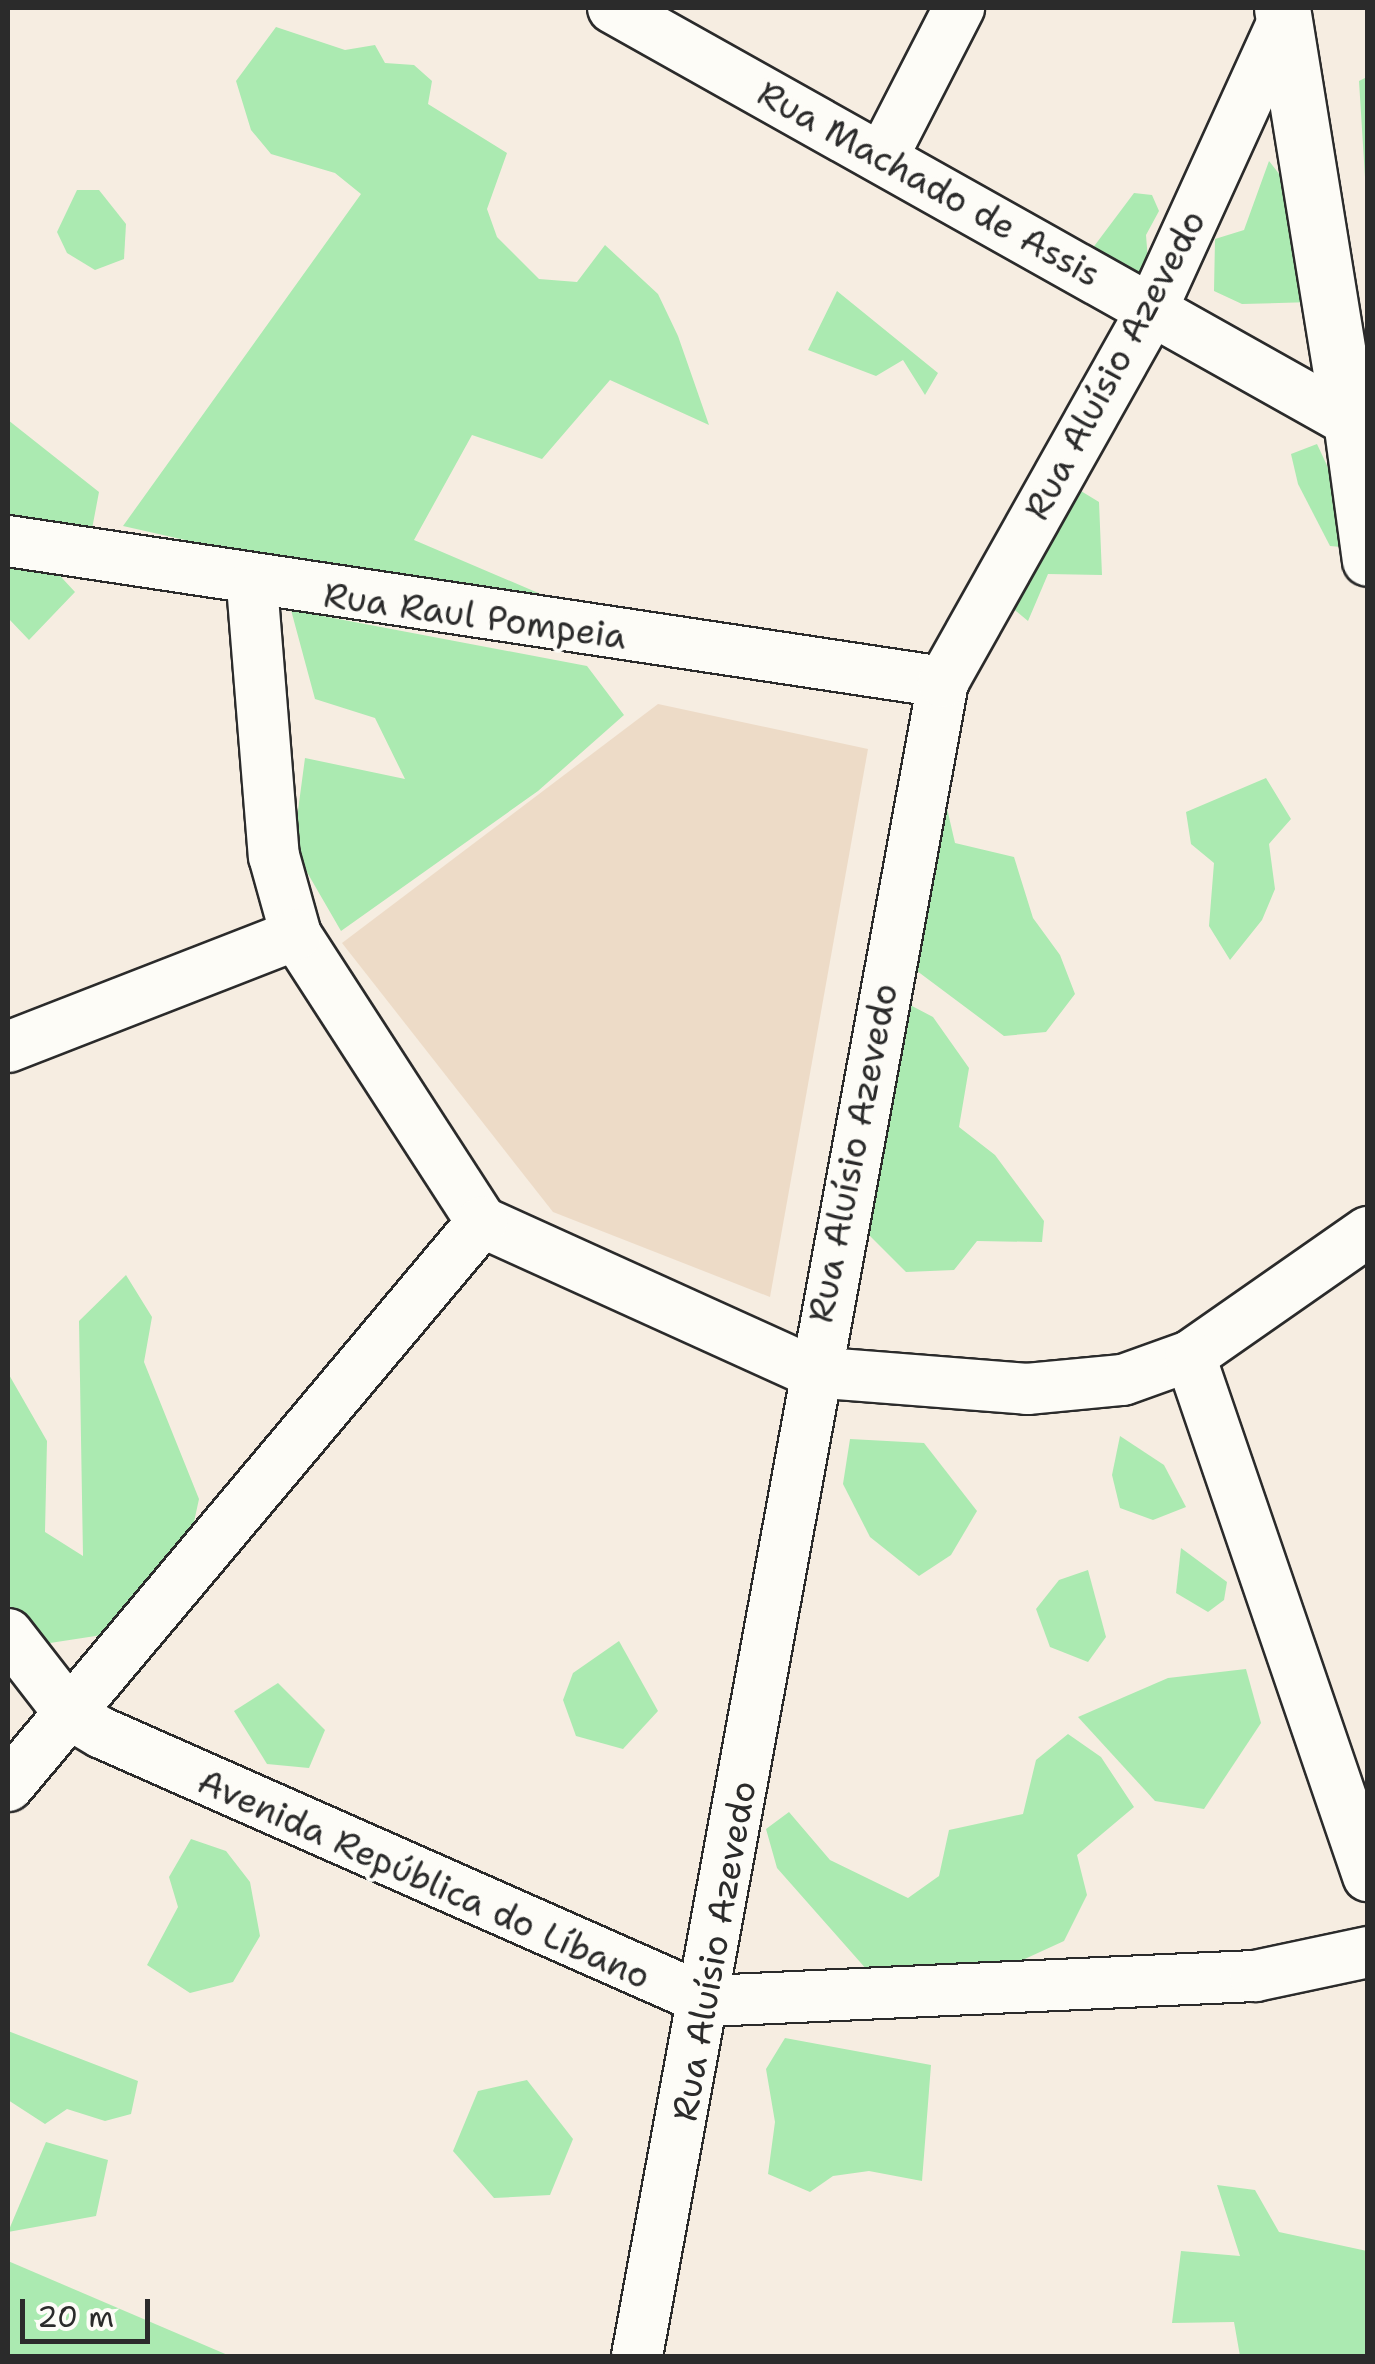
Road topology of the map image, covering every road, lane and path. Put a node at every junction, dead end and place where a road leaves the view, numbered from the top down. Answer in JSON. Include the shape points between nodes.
{"nodes":[{"id":1,"x":614,"y":8,"type":"edge"},
{"id":2,"x":959,"y":8,"type":"edge"},
{"id":3,"x":1283,"y":15,"type":"edge"},
{"id":4,"x":882,"y":158,"type":"junction"},
{"id":5,"x":1152,"y":310,"type":"junction"},
{"id":6,"x":1349,"y":420,"type":"junction"},
{"id":7,"x":8,"y":542,"type":"edge"},
{"id":8,"x":1368,"y":561,"type":"edge"},
{"id":9,"x":252,"y":585,"type":"junction"},
{"id":10,"x":943,"y":682,"type":"junction"},
{"id":11,"x":296,"y":935,"type":"junction"},
{"id":12,"x":8,"y":1047,"type":"edge"},
{"id":13,"x":482,"y":1222,"type":"junction"},
{"id":14,"x":1368,"y":1232,"type":"edge"},
{"id":15,"x":1190,"y":1356,"type":"junction"},
{"id":16,"x":812,"y":1372,"type":"junction"},
{"id":17,"x":8,"y":1634,"type":"edge"},
{"id":18,"x":70,"y":1714,"type":"junction"},
{"id":19,"x":8,"y":1786,"type":"edge"},
{"id":20,"x":1368,"y":1876,"type":"edge"},
{"id":21,"x":1368,"y":1952,"type":"edge"},
{"id":22,"x":708,"y":2001,"type":"junction"},
{"id":23,"x":636,"y":2356,"type":"edge"}],
"edges":[{"from":1,"to":4,"type":"street","name":"Rua Machado de Assis"},
{"from":2,"to":4,"type":"street"},
{"from":3,"to":5,"type":"street","name":"Rua Aluísio Azevedo"},
{"from":3,"to":6,"type":"street"},
{"from":4,"to":5,"type":"street","name":"Rua Machado de Assis"},
{"from":5,"to":6,"type":"street","name":"Rua Machado de Assis"},
{"from":5,"to":10,"type":"street","name":"Rua Aluísio Azevedo"},
{"from":6,"to":8,"type":"street"},
{"from":7,"to":9,"type":"street","name":"Rua Raul Pompeia"},
{"from":9,"to":10,"type":"street","name":"Rua Raul Pompeia"},
{"from":9,"to":11,"type":"street","via":[[274,856]]},
{"from":10,"to":16,"type":"street","name":"Rua Aluísio Azevedo"},
{"from":11,"to":12,"type":"street"},
{"from":11,"to":13,"type":"street"},
{"from":13,"to":16,"type":"street"},
{"from":13,"to":18,"type":"street"},
{"from":14,"to":15,"type":"street"},
{"from":15,"to":16,"type":"street","via":[[1122,1380],[1027,1389]]},
{"from":15,"to":20,"type":"street"},
{"from":16,"to":22,"type":"street","name":"Rua Aluísio Azevedo"},
{"from":17,"to":18,"type":"street","name":"Avenida República do Líbano"},
{"from":18,"to":19,"type":"street"},
{"from":18,"to":22,"type":"street","name":"Avenida República do Líbano","via":[[653,1984]]},
{"from":21,"to":22,"type":"street","name":"Avenida República do Líbano","via":[[1255,1976]]},
{"from":22,"to":23,"type":"street","name":"Rua Aluísio Azevedo"}]}
